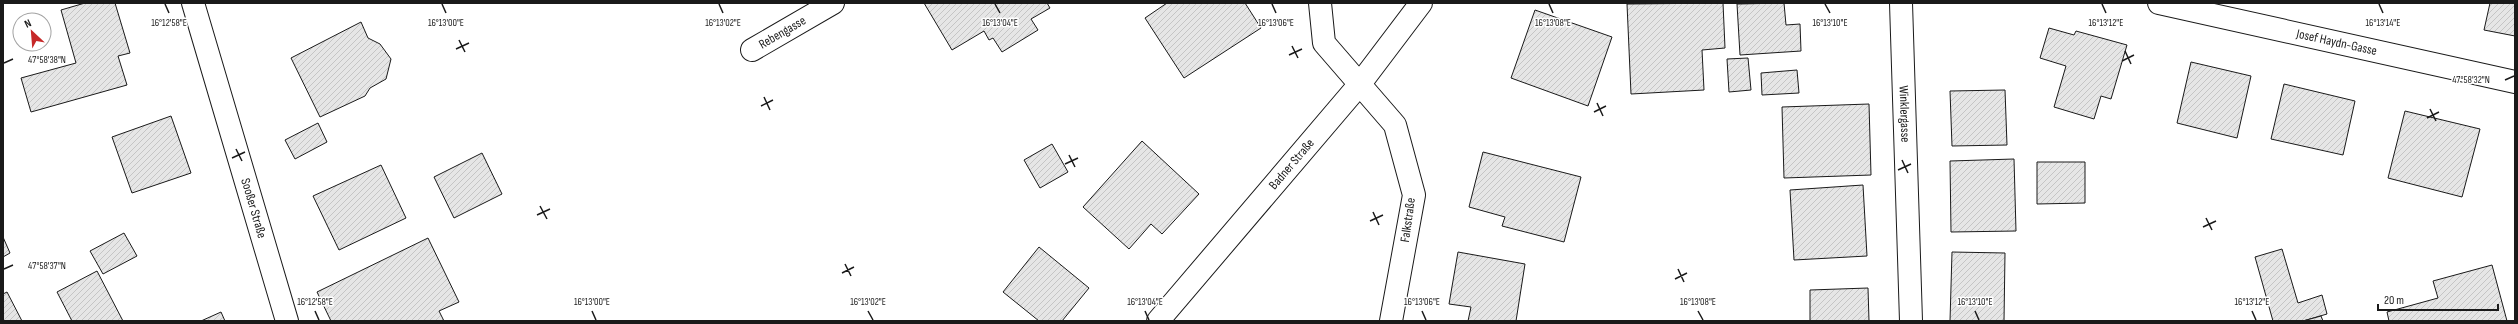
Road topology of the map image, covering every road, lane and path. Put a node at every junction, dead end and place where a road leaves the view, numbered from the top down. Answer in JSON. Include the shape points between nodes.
{"nodes":[{"id":1,"x":193,"y":3,"type":"edge"},
{"id":2,"x":833,"y":3,"type":"edge"},
{"id":3,"x":1320,"y":3,"type":"edge"},
{"id":4,"x":1421,"y":3,"type":"edge"},
{"id":5,"x":1901,"y":3,"type":"edge"},
{"id":6,"x":2159,"y":3,"type":"edge"},
{"id":7,"x":752,"y":50,"type":"dead end"},
{"id":8,"x":2515,"y":82,"type":"edge"},
{"id":9,"x":1359,"y":85,"type":"junction"},
{"id":10,"x":287,"y":321,"type":"edge"},
{"id":11,"x":1158,"y":321,"type":"edge"},
{"id":12,"x":1391,"y":321,"type":"edge"},
{"id":13,"x":1911,"y":321,"type":"edge"}],
"edges":[{"from":1,"to":10,"type":"street","name":"Sooßer Straße"},
{"from":2,"to":7,"type":"street","name":"Rebengasse"},
{"from":3,"to":9,"type":"street","name":"Falkstraße","via":[[1324,43]]},
{"from":4,"to":9,"type":"street","name":"Badner Straße"},
{"from":5,"to":13,"type":"street","name":"Winklergasse"},
{"from":6,"to":8,"type":"street","name":"Josef Haydn-Gasse"},
{"from":9,"to":11,"type":"street","name":"Badner Straße"},
{"from":9,"to":12,"type":"street","name":"Falkstraße","via":[[1394,125],[1414,195]]}]}
